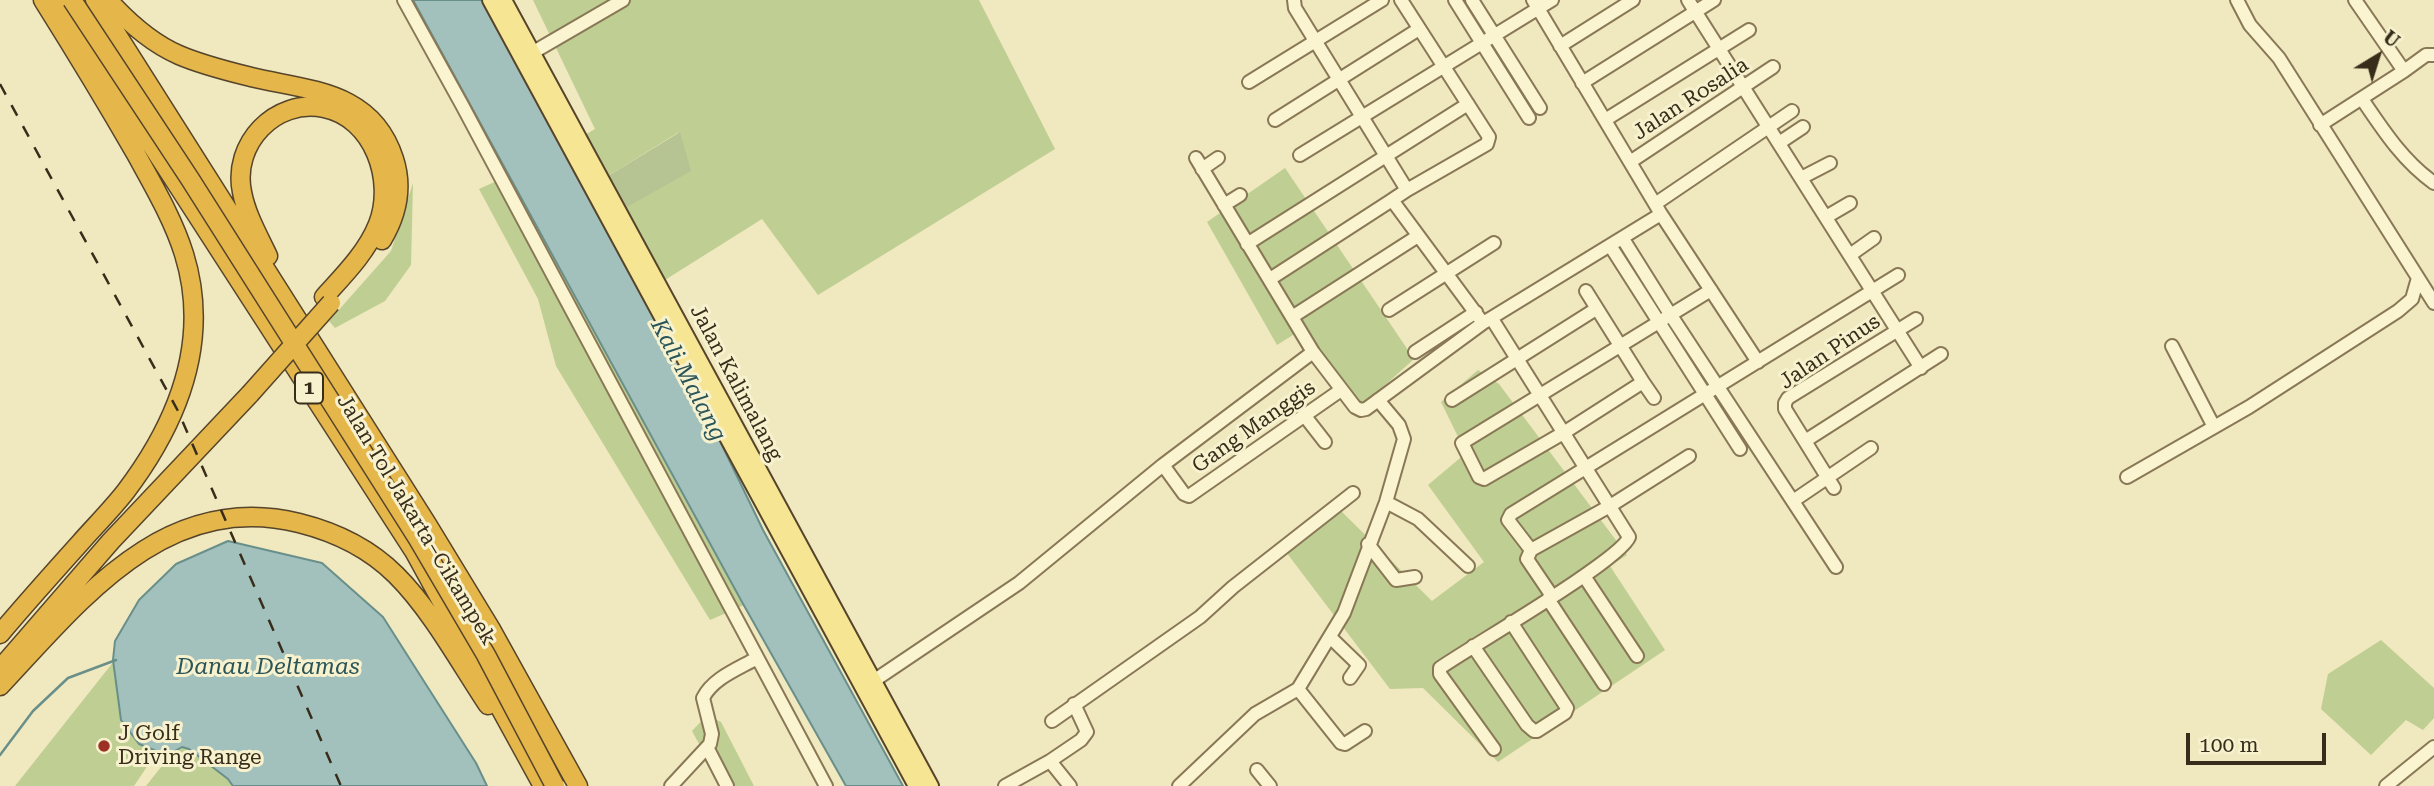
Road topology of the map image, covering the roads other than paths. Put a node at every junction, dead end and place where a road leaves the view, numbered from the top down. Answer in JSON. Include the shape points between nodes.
{"nodes":[{"id":1,"x":43,"y":0,"type":"edge"},
{"id":2,"x":58,"y":0,"type":"edge"},
{"id":3,"x":72,"y":0,"type":"edge"},
{"id":4,"x":85,"y":0,"type":"edge"},
{"id":5,"x":95,"y":0,"type":"edge"},
{"id":6,"x":108,"y":0,"type":"edge"},
{"id":7,"x":404,"y":0,"type":"edge"},
{"id":8,"x":490,"y":0,"type":"edge"},
{"id":9,"x":504,"y":0,"type":"edge"},
{"id":10,"x":623,"y":0,"type":"edge"},
{"id":11,"x":1294,"y":0,"type":"edge"},
{"id":12,"x":1382,"y":0,"type":"edge"},
{"id":13,"x":1401,"y":0,"type":"edge"},
{"id":14,"x":1455,"y":0,"type":"edge"},
{"id":15,"x":1472,"y":0,"type":"edge"},
{"id":16,"x":1552,"y":0,"type":"edge"},
{"id":17,"x":1633,"y":0,"type":"edge"},
{"id":18,"x":1714,"y":0,"type":"edge"},
{"id":19,"x":2236,"y":0,"type":"edge"},
{"id":20,"x":2355,"y":0,"type":"edge"},
{"id":21,"x":1535,"y":4,"type":"edge"},
{"id":22,"x":1692,"y":6,"type":"edge"},
{"id":23,"x":1419,"y":29,"type":"junction"},
{"id":24,"x":1749,"y":30,"type":"dead end"},
{"id":25,"x":1495,"y":36,"type":"junction"},
{"id":26,"x":1316,"y":41,"type":"junction"},
{"id":27,"x":1482,"y":43,"type":"junction"},
{"id":28,"x":1560,"y":46,"type":"junction"},
{"id":29,"x":1719,"y":48,"type":"junction"},
{"id":30,"x":2434,"y":55,"type":"edge"},
{"id":31,"x":527,"y":56,"type":"junction"},
{"id":32,"x":1444,"y":66,"type":"junction"},
{"id":33,"x":1773,"y":68,"type":"dead end"},
{"id":34,"x":2404,"y":71,"type":"junction"},
{"id":35,"x":1339,"y":80,"type":"junction"},
{"id":36,"x":1249,"y":82,"type":"dead end"},
{"id":37,"x":1582,"y":83,"type":"junction"},
{"id":38,"x":1744,"y":88,"type":"junction"},
{"id":39,"x":2362,"y":99,"type":"junction"},
{"id":40,"x":1468,"y":104,"type":"junction"},
{"id":41,"x":1540,"y":108,"type":"dead end"},
{"id":42,"x":1792,"y":111,"type":"dead end"},
{"id":43,"x":1362,"y":117,"type":"junction"},
{"id":44,"x":1529,"y":118,"type":"dead end"},
{"id":45,"x":1275,"y":120,"type":"dead end"},
{"id":46,"x":1605,"y":120,"type":"junction"},
{"id":47,"x":2320,"y":125,"type":"junction"},
{"id":48,"x":1769,"y":127,"type":"junction"},
{"id":49,"x":1803,"y":127,"type":"dead end"},
{"id":50,"x":1779,"y":143,"type":"junction"},
{"id":51,"x":1300,"y":155,"type":"dead end"},
{"id":52,"x":1386,"y":155,"type":"junction"},
{"id":53,"x":1218,"y":158,"type":"dead end"},
{"id":54,"x":1630,"y":162,"type":"junction"},
{"id":55,"x":1830,"y":163,"type":"dead end"},
{"id":56,"x":1801,"y":178,"type":"junction"},
{"id":57,"x":2434,"y":183,"type":"edge"},
{"id":58,"x":1407,"y":190,"type":"junction"},
{"id":59,"x":1240,"y":195,"type":"dead end"},
{"id":60,"x":1392,"y":200,"type":"junction"},
{"id":61,"x":1850,"y":203,"type":"dead end"},
{"id":62,"x":1224,"y":205,"type":"junction"},
{"id":63,"x":1658,"y":209,"type":"junction"},
{"id":64,"x":1826,"y":217,"type":"junction"},
{"id":65,"x":1418,"y":236,"type":"junction"},
{"id":66,"x":1623,"y":239,"type":"junction"},
{"id":67,"x":1874,"y":239,"type":"dead end"},
{"id":68,"x":1493,"y":243,"type":"dead end"},
{"id":69,"x":1247,"y":244,"type":"junction"},
{"id":70,"x":1611,"y":247,"type":"junction"},
{"id":71,"x":1850,"y":255,"type":"junction"},
{"id":72,"x":1448,"y":273,"type":"junction"},
{"id":73,"x":1898,"y":275,"type":"dead end"},
{"id":74,"x":2418,"y":278,"type":"junction"},
{"id":75,"x":1270,"y":279,"type":"junction"},
{"id":76,"x":1711,"y":290,"type":"junction"},
{"id":77,"x":1586,"y":291,"type":"dead end"},
{"id":78,"x":1873,"y":292,"type":"junction"},
{"id":79,"x":327,"y":300,"type":"junction"},
{"id":80,"x":2434,"y":303,"type":"edge"},
{"id":81,"x":1597,"y":309,"type":"junction"},
{"id":82,"x":1389,"y":310,"type":"dead end"},
{"id":83,"x":1476,"y":312,"type":"junction"},
{"id":84,"x":1670,"y":314,"type":"junction"},
{"id":85,"x":1292,"y":317,"type":"junction"},
{"id":86,"x":1916,"y":318,"type":"dead end"},
{"id":87,"x":1488,"y":321,"type":"junction"},
{"id":88,"x":1657,"y":322,"type":"junction"},
{"id":89,"x":1897,"y":331,"type":"junction"},
{"id":90,"x":1620,"y":346,"type":"junction"},
{"id":91,"x":2172,"y":346,"type":"dead end"},
{"id":92,"x":1313,"y":352,"type":"junction"},
{"id":93,"x":1415,"y":352,"type":"dead end"},
{"id":94,"x":1941,"y":354,"type":"dead end"},
{"id":95,"x":1517,"y":360,"type":"junction"},
{"id":96,"x":1758,"y":362,"type":"junction"},
{"id":97,"x":1921,"y":368,"type":"junction"},
{"id":98,"x":1643,"y":382,"type":"junction"},
{"id":99,"x":1717,"y":387,"type":"junction"},
{"id":100,"x":247,"y":389,"type":"junction"},
{"id":101,"x":1341,"y":390,"type":"junction"},
{"id":102,"x":1704,"y":395,"type":"junction"},
{"id":103,"x":1541,"y":396,"type":"junction"},
{"id":104,"x":1654,"y":398,"type":"dead end"},
{"id":105,"x":1378,"y":400,"type":"junction"},
{"id":106,"x":1452,"y":400,"type":"dead end"},
{"id":107,"x":1304,"y":415,"type":"junction"},
{"id":108,"x":2214,"y":427,"type":"junction"},
{"id":109,"x":1565,"y":432,"type":"junction"},
{"id":110,"x":1805,"y":440,"type":"junction"},
{"id":111,"x":1325,"y":442,"type":"dead end"},
{"id":112,"x":1871,"y":448,"type":"dead end"},
{"id":113,"x":1740,"y":449,"type":"dead end"},
{"id":114,"x":1689,"y":456,"type":"dead end"},
{"id":115,"x":1163,"y":464,"type":"junction"},
{"id":116,"x":1587,"y":469,"type":"junction"},
{"id":117,"x":1827,"y":476,"type":"junction"},
{"id":118,"x":2127,"y":477,"type":"dead end"},
{"id":119,"x":1834,"y":488,"type":"dead end"},
{"id":120,"x":1353,"y":493,"type":"dead end"},
{"id":121,"x":1793,"y":501,"type":"junction"},
{"id":122,"x":1386,"y":502,"type":"junction"},
{"id":123,"x":1610,"y":506,"type":"junction"},
{"id":124,"x":427,"y":524,"type":"junction"},
{"id":125,"x":1368,"y":544,"type":"junction"},
{"id":126,"x":1531,"y":550,"type":"junction"},
{"id":127,"x":1468,"y":566,"type":"dead end"},
{"id":128,"x":1836,"y":567,"type":"dead end"},
{"id":129,"x":1584,"y":576,"type":"junction"},
{"id":130,"x":1415,"y":577,"type":"dead end"},
{"id":131,"x":44,"y":590,"type":"junction"},
{"id":132,"x":1550,"y":598,"type":"junction"},
{"id":133,"x":1511,"y":622,"type":"junction"},
{"id":134,"x":0,"y":634,"type":"edge"},
{"id":135,"x":1330,"y":637,"type":"junction"},
{"id":136,"x":1473,"y":646,"type":"junction"},
{"id":137,"x":0,"y":648,"type":"edge"},
{"id":138,"x":1637,"y":656,"type":"dead end"},
{"id":139,"x":757,"y":659,"type":"junction"},
{"id":140,"x":0,"y":669,"type":"edge"},
{"id":141,"x":1350,"y":678,"type":"dead end"},
{"id":142,"x":1604,"y":684,"type":"dead end"},
{"id":143,"x":868,"y":685,"type":"junction"},
{"id":144,"x":0,"y":686,"type":"edge"},
{"id":145,"x":1298,"y":689,"type":"junction"},
{"id":146,"x":1074,"y":705,"type":"junction"},
{"id":147,"x":1052,"y":721,"type":"dead end"},
{"id":148,"x":1365,"y":731,"type":"dead end"},
{"id":149,"x":2434,"y":747,"type":"edge"},
{"id":150,"x":708,"y":749,"type":"junction"},
{"id":151,"x":1494,"y":749,"type":"dead end"},
{"id":152,"x":1050,"y":761,"type":"junction"},
{"id":153,"x":1257,"y":770,"type":"dead end"},
{"id":154,"x":543,"y":786,"type":"edge"},
{"id":155,"x":555,"y":786,"type":"edge"},
{"id":156,"x":563,"y":786,"type":"edge"},
{"id":157,"x":578,"y":786,"type":"edge"},
{"id":158,"x":671,"y":786,"type":"edge"},
{"id":159,"x":727,"y":786,"type":"edge"},
{"id":160,"x":826,"y":786,"type":"edge"},
{"id":161,"x":916,"y":786,"type":"edge"},
{"id":162,"x":931,"y":786,"type":"edge"},
{"id":163,"x":1005,"y":786,"type":"edge"},
{"id":164,"x":1070,"y":786,"type":"edge"},
{"id":165,"x":1179,"y":786,"type":"edge"},
{"id":166,"x":1270,"y":786,"type":"edge"},
{"id":167,"x":2386,"y":786,"type":"edge"}],
"edges":[{"from":1,"to":131,"type":"highway","via":[[167,213],[189,275],[194,328],[185,383],[155,449],[125,493]]},
{"from":2,"to":154,"type":"highway","name":"Jalan Tol Jakarta–Cikampek","number":"1","via":[[414,551]]},
{"from":3,"to":155,"type":"highway","number":"1","bridge":true,"via":[[418,539]]},
{"from":4,"to":156,"type":"highway","number":"1","via":[[487,641]]},
{"from":5,"to":124,"type":"highway","name":"Jalan Tol Jakarta–Cikampek","number":"1"},
{"from":6,"to":79,"type":"highway","via":[[165,48],[215,67],[331,94],[363,113],[384,135],[398,184],[394,217],[373,253]]},
{"from":7,"to":139,"type":"street"},
{"from":8,"to":31,"type":"main road","name":"Jalan Kalimalang"},
{"from":9,"to":31,"type":"main road","name":"Jalan Kalimalang"},
{"from":10,"to":31,"type":"street"},
{"from":11,"to":26,"type":"street"},
{"from":12,"to":26,"type":"street"},
{"from":13,"to":23,"type":"street"},
{"from":14,"to":27,"type":"street"},
{"from":15,"to":25,"type":"street"},
{"from":16,"to":21,"type":"street"},
{"from":17,"to":28,"type":"street"},
{"from":18,"to":22,"type":"street"},
{"from":19,"to":47,"type":"street"},
{"from":20,"to":34,"type":"street"},
{"from":21,"to":25,"type":"street"},
{"from":21,"to":28,"type":"street"},
{"from":22,"to":29,"type":"street"},
{"from":22,"to":37,"type":"street"},
{"from":23,"to":32,"type":"street"},
{"from":23,"to":35,"type":"street"},
{"from":24,"to":29,"type":"street"},
{"from":25,"to":27,"type":"street"},
{"from":25,"to":41,"type":"street"},
{"from":26,"to":35,"type":"street"},
{"from":26,"to":36,"type":"street"},
{"from":27,"to":32,"type":"street"},
{"from":27,"to":44,"type":"street"},
{"from":28,"to":37,"type":"street"},
{"from":29,"to":38,"type":"street"},
{"from":29,"to":46,"type":"street"},
{"from":30,"to":34,"type":"street","via":[[2426,55]]},
{"from":31,"to":143,"type":"main road","name":"Jalan Kalimalang"},
{"from":32,"to":40,"type":"street"},
{"from":32,"to":43,"type":"street"},
{"from":33,"to":38,"type":"street","name":"Jalan Rosalia"},
{"from":34,"to":39,"type":"street"},
{"from":35,"to":43,"type":"street"},
{"from":35,"to":45,"type":"street"},
{"from":37,"to":46,"type":"street"},
{"from":38,"to":48,"type":"street"},
{"from":38,"to":54,"type":"street","name":"Jalan Rosalia"},
{"from":39,"to":47,"type":"street"},
{"from":39,"to":57,"type":"street","via":[[2415,170]]},
{"from":40,"to":52,"type":"street"},
{"from":40,"to":58,"type":"street","via":[[1489,134],[1488,142]]},
{"from":42,"to":48,"type":"street"},
{"from":43,"to":51,"type":"street"},
{"from":43,"to":52,"type":"street"},
{"from":46,"to":54,"type":"street"},
{"from":47,"to":74,"type":"street"},
{"from":48,"to":50,"type":"street"},
{"from":48,"to":63,"type":"street"},
{"from":49,"to":50,"type":"street"},
{"from":50,"to":56,"type":"street"},
{"from":52,"to":58,"type":"street"},
{"from":52,"to":69,"type":"street"},
{"from":53,"to":62,"type":"street","via":[[1199,164]]},
{"from":54,"to":63,"type":"street"},
{"from":55,"to":56,"type":"street"},
{"from":56,"to":64,"type":"street"},
{"from":58,"to":60,"type":"street"},
{"from":59,"to":62,"type":"street"},
{"from":60,"to":65,"type":"street"},
{"from":60,"to":75,"type":"street"},
{"from":61,"to":64,"type":"street"},
{"from":62,"to":69,"type":"street"},
{"from":63,"to":66,"type":"street"},
{"from":63,"to":76,"type":"street"},
{"from":64,"to":71,"type":"street"},
{"from":65,"to":72,"type":"street"},
{"from":65,"to":85,"type":"street"},
{"from":66,"to":70,"type":"street"},
{"from":66,"to":84,"type":"street"},
{"from":67,"to":71,"type":"street"},
{"from":68,"to":72,"type":"street"},
{"from":69,"to":75,"type":"street"},
{"from":70,"to":87,"type":"street"},
{"from":70,"to":88,"type":"street"},
{"from":71,"to":78,"type":"street"},
{"from":72,"to":82,"type":"street"},
{"from":72,"to":83,"type":"street"},
{"from":73,"to":78,"type":"street"},
{"from":74,"to":80,"type":"street"},
{"from":74,"to":108,"type":"street","via":[[2407,305]]},
{"from":75,"to":85,"type":"street"},
{"from":76,"to":84,"type":"street"},
{"from":76,"to":96,"type":"street"},
{"from":77,"to":81,"type":"street"},
{"from":78,"to":89,"type":"street"},
{"from":78,"to":96,"type":"street"},
{"from":79,"to":100,"type":"highway"},
{"from":79,"to":124,"type":"highway","via":[[372,237],[382,212],[384,182],[379,159],[360,128],[332,110],[298,108],[262,126],[247,146],[240,169],[245,203],[279,276],[366,411],[416,496]]},
{"from":81,"to":90,"type":"street"},
{"from":81,"to":95,"type":"street"},
{"from":83,"to":87,"type":"street"},
{"from":83,"to":93,"type":"street"},
{"from":84,"to":88,"type":"street"},
{"from":84,"to":99,"type":"street"},
{"from":85,"to":92,"type":"street"},
{"from":86,"to":89,"type":"street","name":"Jalan Pinus"},
{"from":87,"to":95,"type":"street"},
{"from":87,"to":105,"type":"street"},
{"from":88,"to":90,"type":"street"},
{"from":88,"to":102,"type":"street"},
{"from":89,"to":97,"type":"street"},
{"from":89,"to":110,"type":"street","name":"Jalan Pinus","via":[[1788,398],[1784,406]]},
{"from":90,"to":98,"type":"street"},
{"from":90,"to":103,"type":"street"},
{"from":91,"to":108,"type":"street"},
{"from":92,"to":101,"type":"street"},
{"from":92,"to":115,"type":"street"},
{"from":94,"to":97,"type":"street"},
{"from":95,"to":103,"type":"street"},
{"from":95,"to":106,"type":"street"},
{"from":96,"to":99,"type":"street"},
{"from":97,"to":110,"type":"street"},
{"from":98,"to":104,"type":"street"},
{"from":98,"to":109,"type":"street"},
{"from":99,"to":102,"type":"street"},
{"from":99,"to":121,"type":"street"},
{"from":100,"to":131,"type":"highway"},
{"from":100,"to":140,"type":"highway"},
{"from":101,"to":105,"type":"street","via":[[1361,410]]},
{"from":101,"to":107,"type":"street","name":"Gang Manggis"},
{"from":102,"to":113,"type":"street"},
{"from":102,"to":116,"type":"street"},
{"from":103,"to":109,"type":"street"},
{"from":103,"to":109,"type":"street","via":[[1463,441],[1479,478],[1484,480]]},
{"from":105,"to":122,"type":"street","via":[[1399,425],[1404,439]]},
{"from":107,"to":111,"type":"street"},
{"from":107,"to":115,"type":"street","name":"Gang Manggis","via":[[1189,496]]},
{"from":108,"to":118,"type":"street"},
{"from":109,"to":116,"type":"street"},
{"from":110,"to":117,"type":"street"},
{"from":112,"to":117,"type":"street"},
{"from":114,"to":123,"type":"street"},
{"from":115,"to":143,"type":"street","via":[[1019,583]]},
{"from":116,"to":123,"type":"street"},
{"from":116,"to":126,"type":"street","via":[[1510,515],[1508,520]]},
{"from":117,"to":119,"type":"street"},
{"from":117,"to":121,"type":"street"},
{"from":120,"to":146,"type":"street","via":[[1200,617]]},
{"from":121,"to":128,"type":"street"},
{"from":122,"to":125,"type":"street"},
{"from":122,"to":127,"type":"street","via":[[1418,519]]},
{"from":123,"to":126,"type":"street"},
{"from":123,"to":129,"type":"street","via":[[1629,540]]},
{"from":124,"to":157,"type":"highway","name":"Jalan Tol Jakarta–Cikampek","number":"1"},
{"from":125,"to":130,"type":"street","via":[[1393,577]]},
{"from":125,"to":135,"type":"street","via":[[1344,613]]},
{"from":126,"to":132,"type":"street","via":[[1527,559]]},
{"from":129,"to":132,"type":"street"},
{"from":129,"to":138,"type":"street"},
{"from":131,"to":134,"type":"highway"},
{"from":131,"to":137,"type":"highway"},
{"from":132,"to":133,"type":"street"},
{"from":132,"to":142,"type":"street"},
{"from":133,"to":136,"type":"street"},
{"from":133,"to":136,"type":"street","via":[[1567,708],[1537,731],[1527,725]]},
{"from":135,"to":141,"type":"street","via":[[1359,665]]},
{"from":135,"to":145,"type":"street"},
{"from":136,"to":151,"type":"street","via":[[1439,672]]},
{"from":139,"to":150,"type":"street","via":[[717,681],[703,698],[712,734]]},
{"from":139,"to":160,"type":"street"},
{"from":143,"to":161,"type":"main road","name":"Jalan Kalimalang"},
{"from":143,"to":162,"type":"main road","name":"Jalan Kalimalang"},
{"from":144,"to":154,"type":"highway","via":[[102,582],[150,545],[192,526],[228,518],[290,521],[341,537],[398,577]]},
{"from":145,"to":148,"type":"street","via":[[1341,743]]},
{"from":145,"to":165,"type":"street","via":[[1255,714]]},
{"from":146,"to":147,"type":"street"},
{"from":146,"to":152,"type":"street","via":[[1087,732]]},
{"from":149,"to":167,"type":"street"},
{"from":150,"to":158,"type":"street"},
{"from":150,"to":159,"type":"street"},
{"from":152,"to":163,"type":"street"},
{"from":152,"to":164,"type":"street"},
{"from":153,"to":166,"type":"street"}]}
